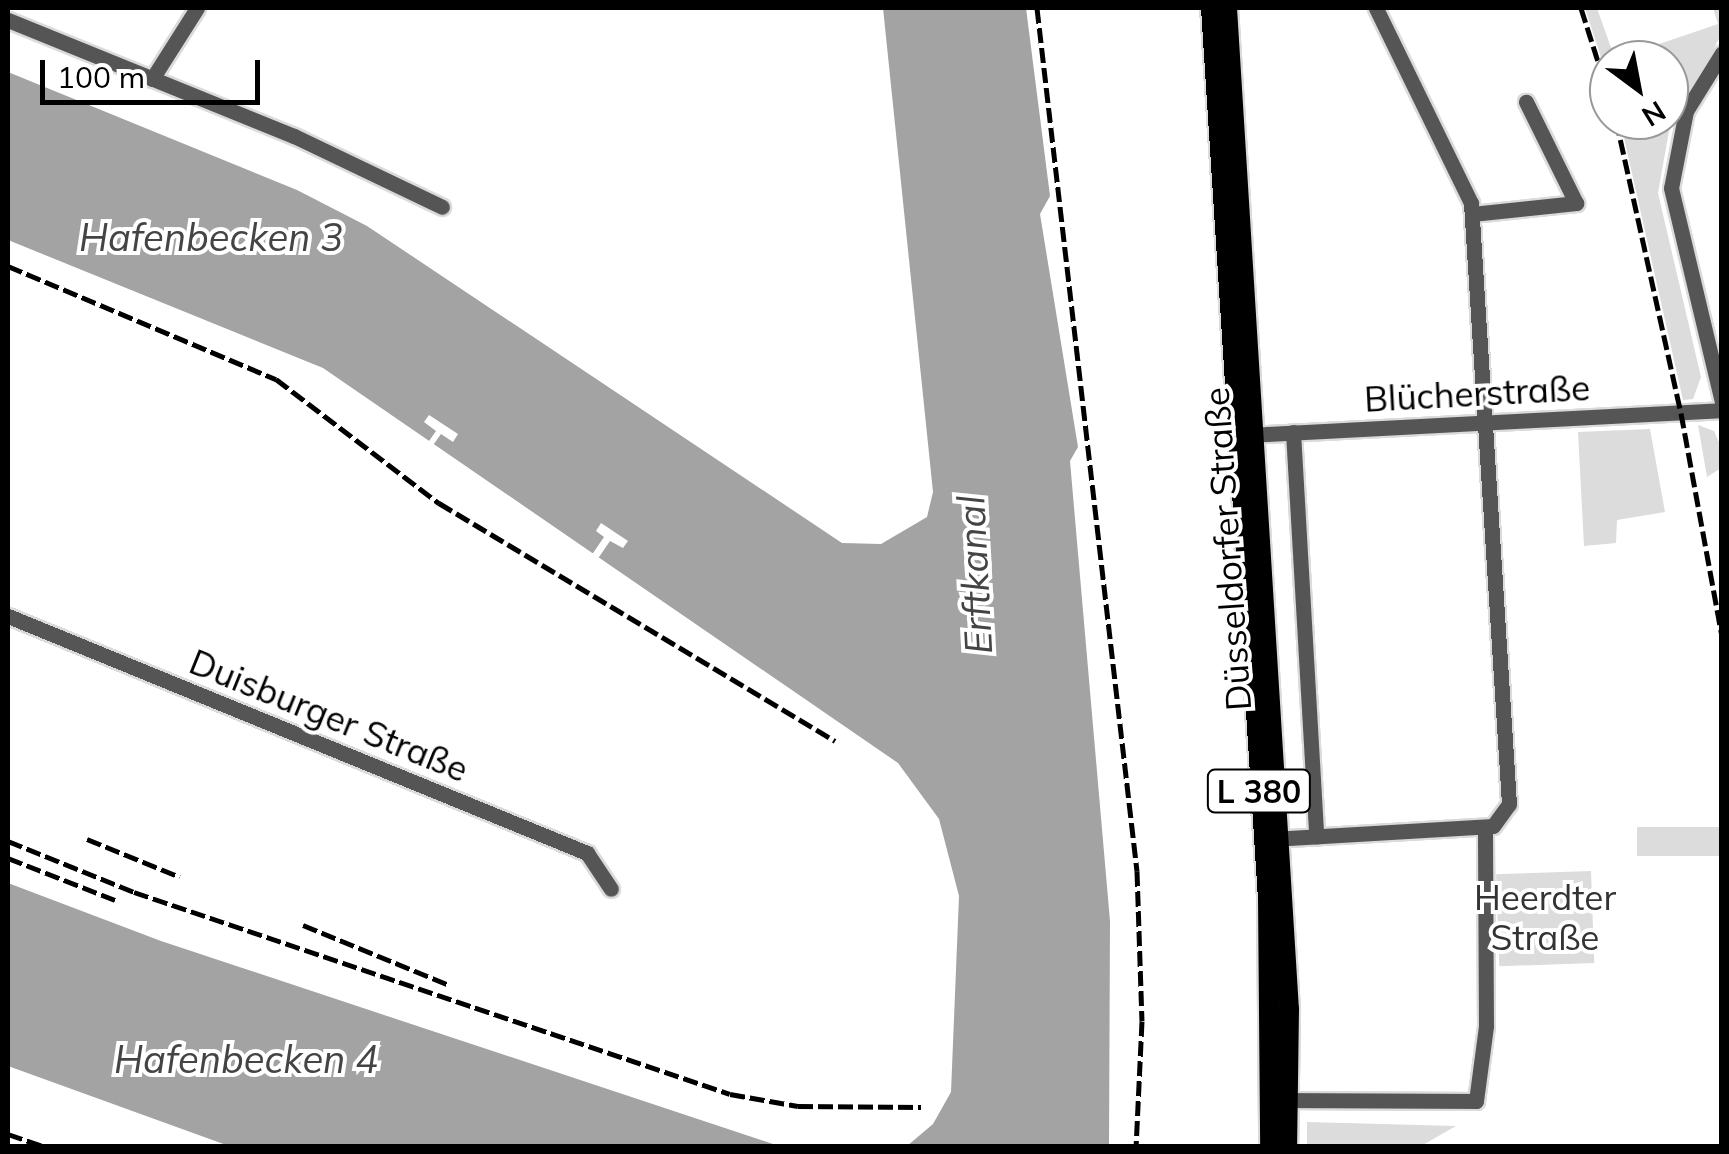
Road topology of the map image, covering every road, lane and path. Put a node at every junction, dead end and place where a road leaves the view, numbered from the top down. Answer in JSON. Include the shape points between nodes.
{"nodes":[{"id":1,"x":198,"y":8,"type":"edge"},
{"id":2,"x":1210,"y":8,"type":"edge"},
{"id":3,"x":1226,"y":8,"type":"edge"},
{"id":4,"x":1376,"y":8,"type":"edge"},
{"id":5,"x":8,"y":20,"type":"edge"},
{"id":6,"x":1722,"y":53,"type":"edge"},
{"id":7,"x":152,"y":79,"type":"junction"},
{"id":8,"x":1526,"y":102,"type":"dead end"},
{"id":9,"x":442,"y":207,"type":"dead end"},
{"id":10,"x":1472,"y":214,"type":"junction"},
{"id":11,"x":1722,"y":402,"type":"edge"},
{"id":12,"x":1722,"y":410,"type":"edge"},
{"id":13,"x":1484,"y":423,"type":"junction"},
{"id":14,"x":1292,"y":432,"type":"junction"},
{"id":15,"x":1243,"y":435,"type":"junction"},
{"id":16,"x":8,"y":616,"type":"edge"},
{"id":17,"x":1486,"y":827,"type":"junction"},
{"id":18,"x":1316,"y":836,"type":"junction"},
{"id":19,"x":1271,"y":839,"type":"junction"},
{"id":20,"x":611,"y":890,"type":"dead end"},
{"id":21,"x":1280,"y":1100,"type":"junction"},
{"id":22,"x":1270,"y":1146,"type":"edge"},
{"id":23,"x":1286,"y":1146,"type":"edge"}],
"edges":[{"from":1,"to":7,"type":"street"},
{"from":2,"to":15,"type":"main road","name":"Düsseldorfer Straße","number":"L 380"},
{"from":3,"to":15,"type":"main road","name":"Düsseldorfer Straße","number":"L 380"},
{"from":4,"to":10,"type":"street","via":[[1458,172]]},
{"from":5,"to":7,"type":"street"},
{"from":6,"to":11,"type":"street","via":[[1686,111],[1671,188]]},
{"from":7,"to":9,"type":"street"},
{"from":8,"to":10,"type":"street","via":[[1576,204]]},
{"from":10,"to":13,"type":"street"},
{"from":12,"to":13,"type":"street","name":"Blücherstraße"},
{"from":13,"to":14,"type":"street","name":"Blücherstraße"},
{"from":13,"to":17,"type":"street","via":[[1509,804],[1498,824]]},
{"from":14,"to":15,"type":"street","name":"Blücherstraße"},
{"from":14,"to":18,"type":"street","name":"Düsseldorfer Straße"},
{"from":15,"to":19,"type":"main road","name":"Düsseldorfer Straße","number":"L 380"},
{"from":16,"to":20,"type":"street","name":"Duisburger Straße","via":[[586,853]]},
{"from":17,"to":18,"type":"street"},
{"from":17,"to":21,"type":"street","via":[[1486,1026],[1476,1101]]},
{"from":18,"to":19,"type":"street"},
{"from":19,"to":21,"type":"main road","name":"Düsseldorfer Straße","number":"L 380"},
{"from":21,"to":22,"type":"main road","name":"Düsseldorfer Straße","number":"L 380"},
{"from":21,"to":23,"type":"main road","name":"Düsseldorfer Straße","number":"L 380"}]}
